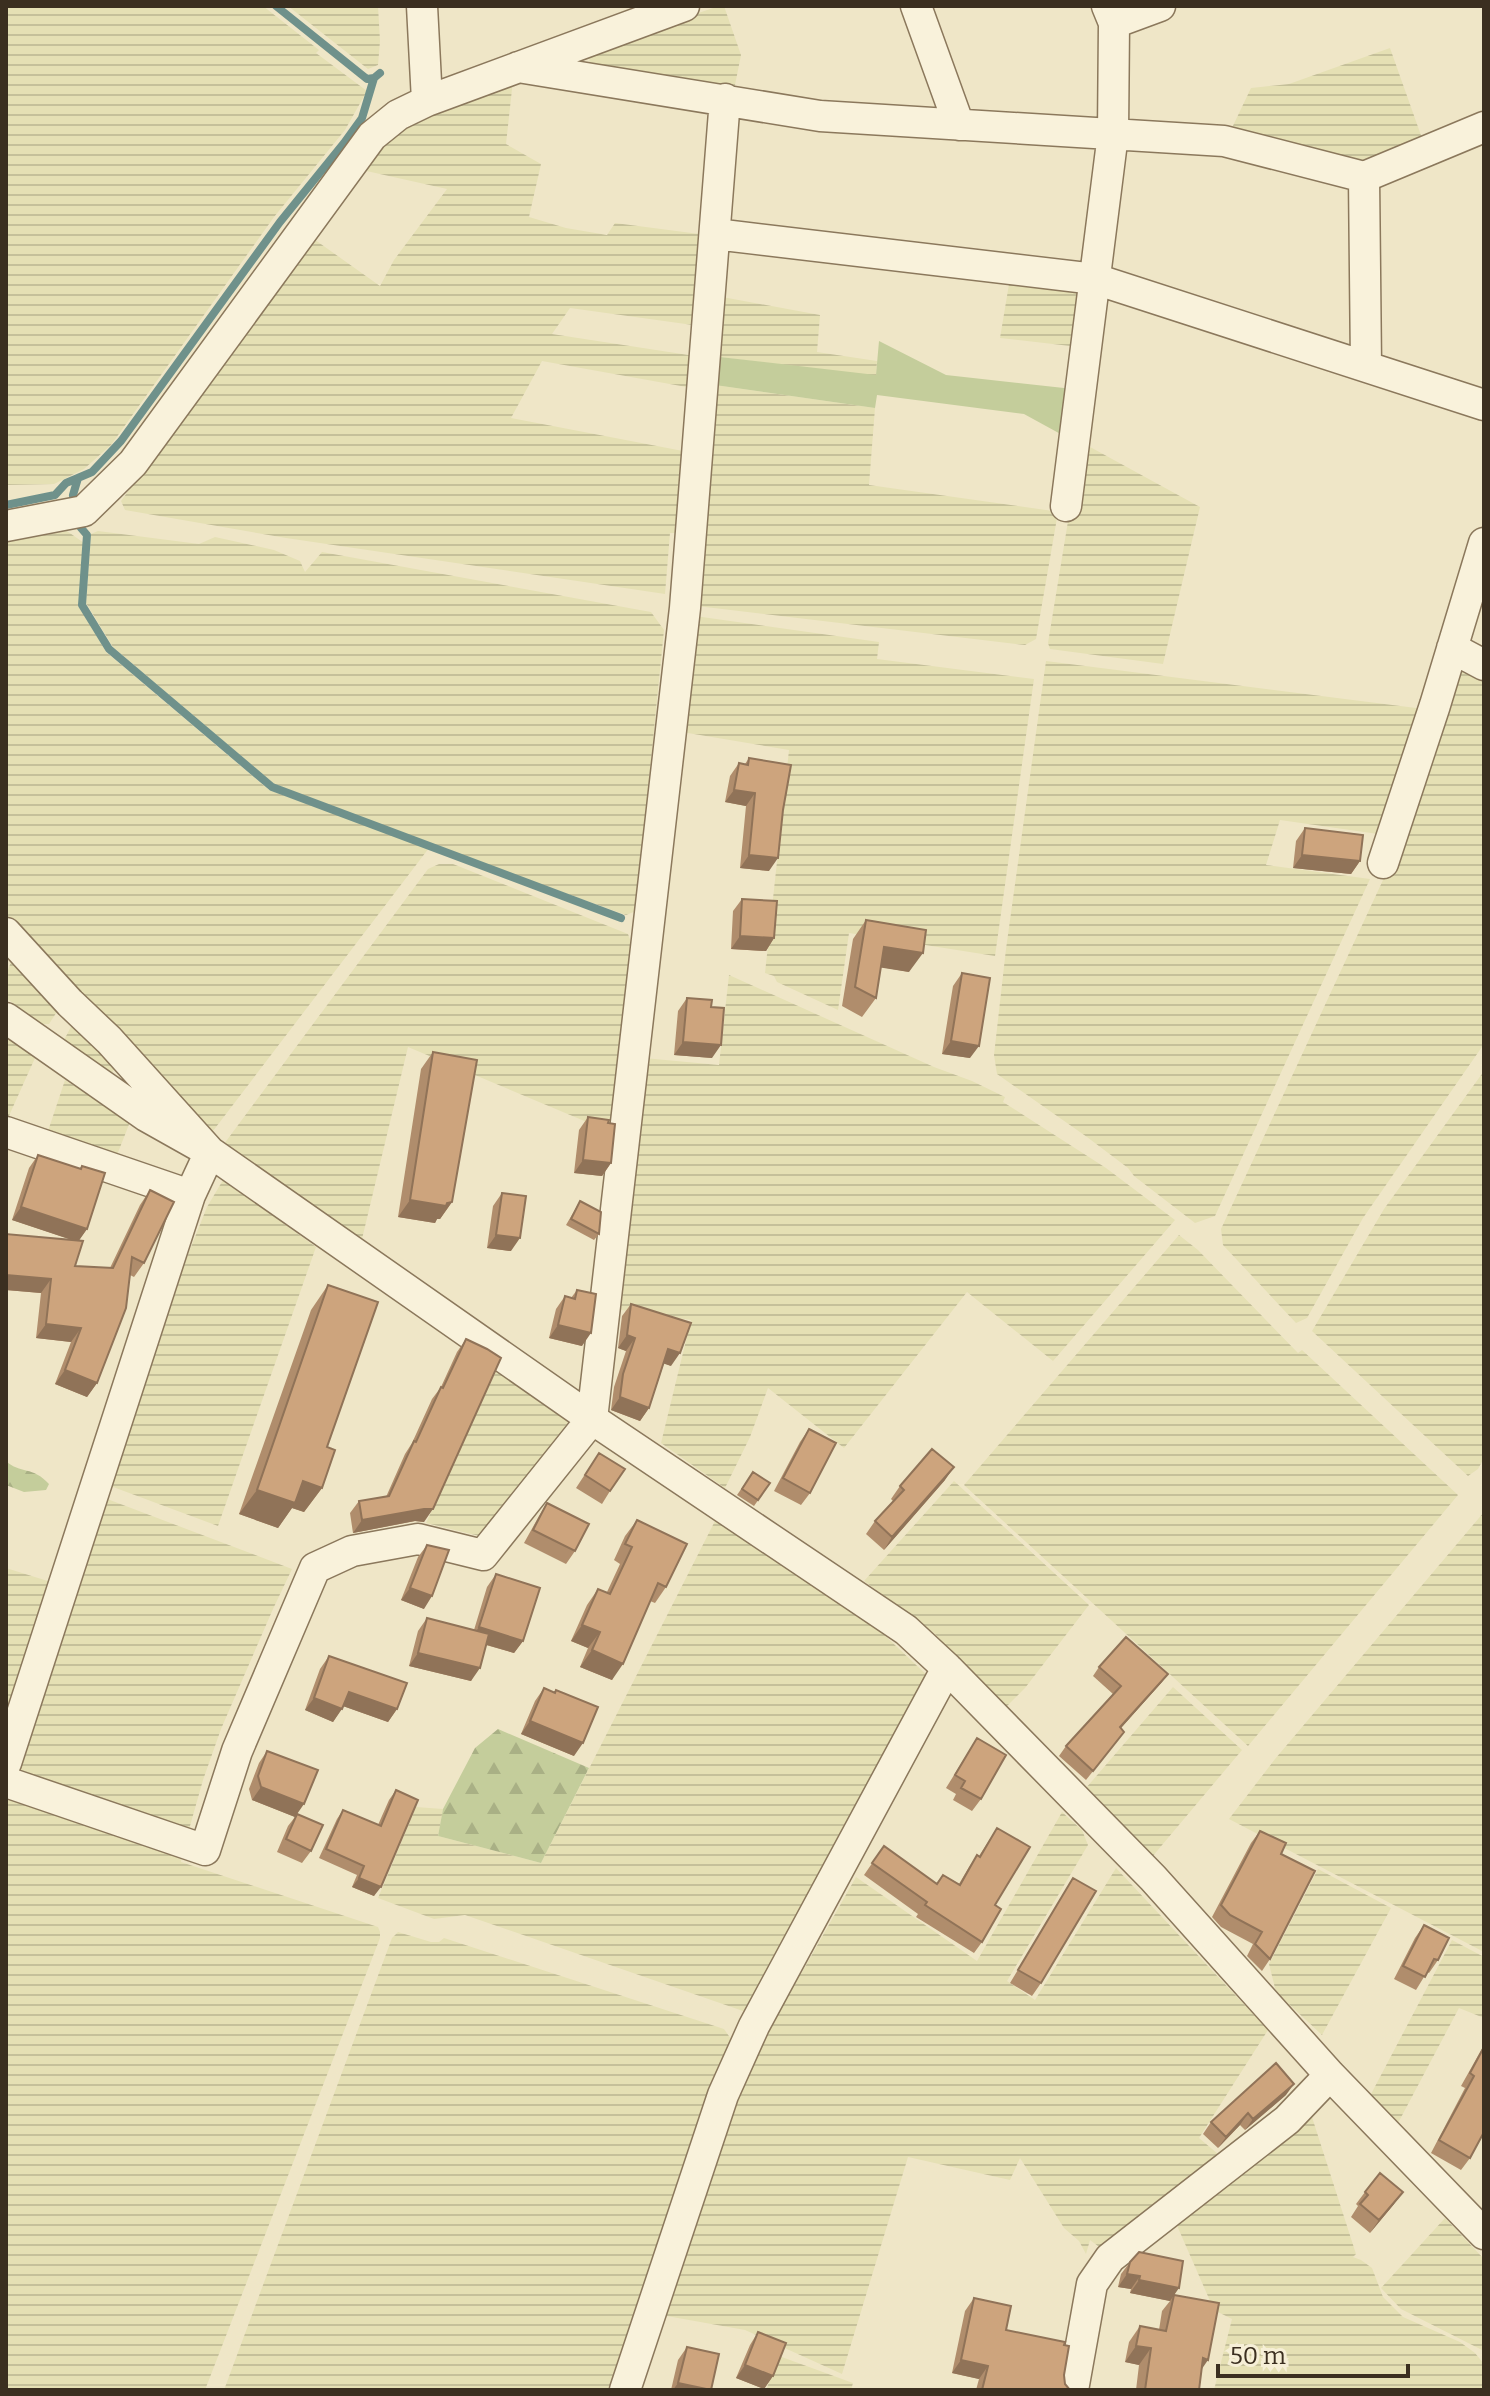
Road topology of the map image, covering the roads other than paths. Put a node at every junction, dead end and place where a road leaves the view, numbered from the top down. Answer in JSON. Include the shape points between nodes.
{"nodes":[{"id":1,"x":422,"y":6,"type":"edge"},
{"id":2,"x":684,"y":6,"type":"edge"},
{"id":3,"x":916,"y":6,"type":"edge"},
{"id":4,"x":1160,"y":6,"type":"edge"},
{"id":5,"x":1110,"y":15,"type":"edge"},
{"id":6,"x":518,"y":67,"type":"junction"},
{"id":7,"x":725,"y":99,"type":"junction"},
{"id":8,"x":427,"y":101,"type":"junction"},
{"id":9,"x":959,"y":125,"type":"junction"},
{"id":10,"x":1484,"y":127,"type":"edge"},
{"id":11,"x":1113,"y":134,"type":"junction"},
{"id":12,"x":1364,"y":177,"type":"junction"},
{"id":13,"x":715,"y":234,"type":"junction"},
{"id":14,"x":1095,"y":279,"type":"junction"},
{"id":15,"x":1366,"y":366,"type":"junction"},
{"id":16,"x":1484,"y":405,"type":"edge"},
{"id":17,"x":1066,"y":506,"type":"dead end"},
{"id":18,"x":6,"y":526,"type":"edge"},
{"id":19,"x":1484,"y":543,"type":"edge"},
{"id":20,"x":1452,"y":648,"type":"junction"},
{"id":21,"x":1484,"y":665,"type":"edge"},
{"id":22,"x":1383,"y":863,"type":"dead end"},
{"id":23,"x":6,"y":933,"type":"edge"},
{"id":24,"x":6,"y":1018,"type":"edge"},
{"id":25,"x":6,"y":1132,"type":"edge"},
{"id":26,"x":210,"y":1152,"type":"junction"},
{"id":27,"x":190,"y":1195,"type":"junction"},
{"id":28,"x":592,"y":1419,"type":"junction"},
{"id":29,"x":947,"y":1668,"type":"junction"},
{"id":30,"x":6,"y":1763,"type":"edge"},
{"id":31,"x":6,"y":1782,"type":"edge"},
{"id":32,"x":1330,"y":2075,"type":"junction"},
{"id":33,"x":1484,"y":2234,"type":"edge"},
{"id":34,"x":625,"y":2390,"type":"edge"},
{"id":35,"x":1073,"y":2390,"type":"edge"}],
"edges":[{"from":1,"to":8,"type":"street"},
{"from":2,"to":6,"type":"street"},
{"from":3,"to":9,"type":"street"},
{"from":4,"to":5,"type":"street"},
{"from":5,"to":11,"type":"street"},
{"from":6,"to":7,"type":"street"},
{"from":6,"to":8,"type":"street"},
{"from":7,"to":9,"type":"street","via":[[820,116]]},
{"from":7,"to":13,"type":"street"},
{"from":8,"to":18,"type":"street","via":[[372,136],[133,463],[84,511]]},
{"from":9,"to":11,"type":"street"},
{"from":10,"to":12,"type":"street"},
{"from":11,"to":12,"type":"street","via":[[1224,141]]},
{"from":11,"to":14,"type":"street"},
{"from":12,"to":15,"type":"street"},
{"from":13,"to":14,"type":"street"},
{"from":13,"to":28,"type":"street","via":[[685,608]]},
{"from":14,"to":15,"type":"street"},
{"from":14,"to":17,"type":"street"},
{"from":15,"to":16,"type":"street"},
{"from":19,"to":20,"type":"street"},
{"from":20,"to":21,"type":"street"},
{"from":20,"to":22,"type":"street"},
{"from":23,"to":26,"type":"street"},
{"from":24,"to":26,"type":"street","via":[[146,1116]]},
{"from":25,"to":27,"type":"street"},
{"from":26,"to":27,"type":"street"},
{"from":26,"to":28,"type":"street"},
{"from":27,"to":30,"type":"street"},
{"from":28,"to":29,"type":"street","via":[[906,1630]]},
{"from":28,"to":31,"type":"street","via":[[483,1555],[418,1539],[352,1551],[315,1568],[237,1751],[205,1850]]},
{"from":29,"to":32,"type":"street","via":[[1153,1878]]},
{"from":29,"to":34,"type":"street","via":[[754,2026],[723,2095]]},
{"from":32,"to":33,"type":"street"},
{"from":32,"to":35,"type":"street","via":[[1287,2120],[1110,2258],[1092,2284]]}]}
